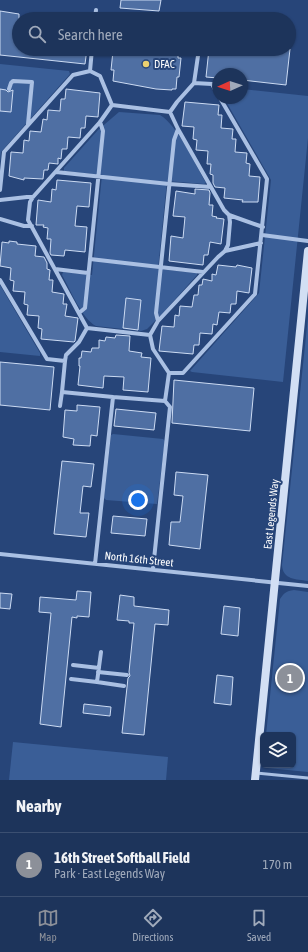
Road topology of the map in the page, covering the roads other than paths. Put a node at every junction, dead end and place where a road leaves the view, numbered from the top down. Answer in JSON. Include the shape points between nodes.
{"nodes":[{"id":1,"x":91,"y":56,"type":"edge"},
{"id":2,"x":198,"y":56,"type":"edge"},
{"id":3,"x":90,"y":71,"type":"junction"},
{"id":4,"x":194,"y":83,"type":"junction"},
{"id":5,"x":212,"y":84,"type":"edge"},
{"id":6,"x":9,"y":89,"type":"dead end"},
{"id":7,"x":223,"y":104,"type":"edge"},
{"id":8,"x":112,"y":105,"type":"junction"},
{"id":9,"x":170,"y":112,"type":"junction"},
{"id":10,"x":100,"y":122,"type":"junction"},
{"id":11,"x":28,"y":125,"type":"junction"},
{"id":12,"x":178,"y":129,"type":"junction"},
{"id":13,"x":56,"y":172,"type":"junction"},
{"id":14,"x":98,"y":177,"type":"junction"},
{"id":15,"x":169,"y":184,"type":"junction"},
{"id":16,"x":211,"y":187,"type":"junction"},
{"id":17,"x":0,"y":190,"type":"edge"},
{"id":18,"x":33,"y":197,"type":"junction"},
{"id":19,"x":0,"y":200,"type":"edge"},
{"id":20,"x":229,"y":215,"type":"junction"},
{"id":21,"x":0,"y":219,"type":"edge"},
{"id":22,"x":32,"y":226,"type":"junction"},
{"id":23,"x":263,"y":227,"type":"junction"},
{"id":24,"x":262,"y":235,"type":"junction"},
{"id":25,"x":308,"y":241,"type":"edge"},
{"id":26,"x":261,"y":243,"type":"junction"},
{"id":27,"x":225,"y":251,"type":"junction"},
{"id":28,"x":308,"y":251,"type":"edge"},
{"id":29,"x":90,"y":259,"type":"junction"},
{"id":30,"x":160,"y":267,"type":"junction"},
{"id":31,"x":55,"y":269,"type":"junction"},
{"id":32,"x":88,"y":272,"type":"junction"},
{"id":33,"x":204,"y":272,"type":"junction"},
{"id":34,"x":0,"y":280,"type":"edge"},
{"id":35,"x":80,"y":313,"type":"junction"},
{"id":36,"x":158,"y":322,"type":"junction"},
{"id":37,"x":87,"y":328,"type":"junction"},
{"id":38,"x":150,"y":335,"type":"junction"},
{"id":39,"x":65,"y":361,"type":"junction"},
{"id":40,"x":168,"y":373,"type":"junction"},
{"id":41,"x":62,"y":392,"type":"junction"},
{"id":42,"x":113,"y":397,"type":"junction"},
{"id":43,"x":165,"y":401,"type":"junction"},
{"id":44,"x":60,"y":406,"type":"dead end"},
{"id":45,"x":0,"y":554,"type":"edge"},
{"id":46,"x":95,"y":564,"type":"junction"},
{"id":47,"x":153,"y":569,"type":"junction"},
{"id":48,"x":275,"y":583,"type":"junction"},
{"id":49,"x":308,"y":586,"type":"edge"},
{"id":50,"x":100,"y":652,"type":"dead end"},
{"id":51,"x":73,"y":665,"type":"dead end"},
{"id":52,"x":98,"y":670,"type":"junction"},
{"id":53,"x":126,"y":675,"type":"dead end"},
{"id":54,"x":71,"y":679,"type":"dead end"},
{"id":55,"x":97,"y":682,"type":"junction"},
{"id":56,"x":124,"y":686,"type":"dead end"},
{"id":57,"x":255,"y":777,"type":"edge"},
{"id":58,"x":308,"y":778,"type":"edge"}],
"edges":[{"from":1,"to":3,"type":"street"},
{"from":2,"to":4,"type":"street"},
{"from":3,"to":8,"type":"street","via":[[100,76]]},
{"from":3,"to":11,"type":"street","via":[[73,75]]},
{"from":4,"to":5,"type":"street"},
{"from":4,"to":9,"type":"street"},
{"from":6,"to":11,"type":"street","via":[[13,81],[32,82]]},
{"from":7,"to":23,"type":"street","via":[[267,179]]},
{"from":8,"to":9,"type":"street"},
{"from":8,"to":10,"type":"street"},
{"from":9,"to":12,"type":"street"},
{"from":10,"to":13,"type":"street"},
{"from":10,"to":14,"type":"street","via":[[103,131]]},
{"from":11,"to":17,"type":"street","via":[[4,152]]},
{"from":12,"to":15,"type":"street","via":[[174,140]]},
{"from":12,"to":16,"type":"street"},
{"from":13,"to":14,"type":"street"},
{"from":13,"to":18,"type":"street"},
{"from":14,"to":15,"type":"street"},
{"from":14,"to":29,"type":"street"},
{"from":15,"to":16,"type":"street"},
{"from":15,"to":30,"type":"street"},
{"from":16,"to":20,"type":"street"},
{"from":18,"to":19,"type":"street"},
{"from":18,"to":22,"type":"street","via":[[28,220]]},
{"from":20,"to":23,"type":"street"},
{"from":20,"to":27,"type":"street","via":[[228,245]]},
{"from":21,"to":22,"type":"street"},
{"from":22,"to":31,"type":"street"},
{"from":23,"to":24,"type":"street"},
{"from":24,"to":25,"type":"street"},
{"from":24,"to":26,"type":"street"},
{"from":26,"to":27,"type":"street"},
{"from":26,"to":40,"type":"street","via":[[255,294],[183,373]]},
{"from":27,"to":33,"type":"street"},
{"from":28,"to":48,"type":"street","name":"East Legends Way"},
{"from":29,"to":30,"type":"street"},
{"from":29,"to":32,"type":"street"},
{"from":30,"to":33,"type":"street"},
{"from":30,"to":36,"type":"street","via":[[156,313]]},
{"from":31,"to":32,"type":"street"},
{"from":31,"to":35,"type":"street"},
{"from":32,"to":35,"type":"street","via":[[85,308]]},
{"from":33,"to":36,"type":"street"},
{"from":34,"to":39,"type":"street","via":[[47,359]]},
{"from":35,"to":37,"type":"street"},
{"from":36,"to":38,"type":"street"},
{"from":37,"to":38,"type":"street"},
{"from":37,"to":39,"type":"street","via":[[79,342],[66,355]]},
{"from":38,"to":40,"type":"street","via":[[152,349]]},
{"from":39,"to":41,"type":"street"},
{"from":40,"to":43,"type":"street"},
{"from":41,"to":42,"type":"street"},
{"from":41,"to":44,"type":"street"},
{"from":42,"to":43,"type":"street"},
{"from":42,"to":46,"type":"street"},
{"from":43,"to":47,"type":"street","via":[[170,407],[168,438]]},
{"from":45,"to":46,"type":"street","name":"North 16th Street"},
{"from":46,"to":47,"type":"street","name":"North 16th Street"},
{"from":47,"to":48,"type":"street","name":"North 16th Street"},
{"from":48,"to":49,"type":"street","name":"North 16th Street"},
{"from":48,"to":57,"type":"street","name":"East Legends Way"},
{"from":50,"to":52,"type":"street"},
{"from":51,"to":52,"type":"street"},
{"from":52,"to":53,"type":"street"},
{"from":52,"to":55,"type":"street"},
{"from":54,"to":55,"type":"street"},
{"from":55,"to":56,"type":"street"},
{"from":57,"to":58,"type":"lane"}]}
